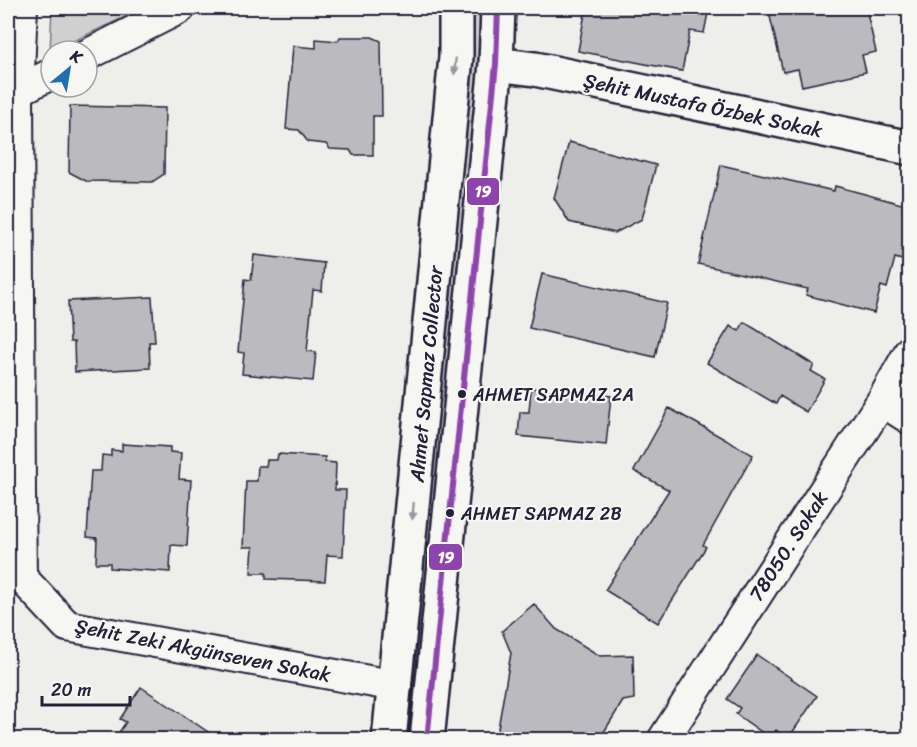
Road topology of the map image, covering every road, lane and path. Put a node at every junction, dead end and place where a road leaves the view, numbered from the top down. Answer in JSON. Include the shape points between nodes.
{"nodes":[{"id":1,"x":22,"y":8,"type":"edge"},
{"id":2,"x":180,"y":8,"type":"edge"},
{"id":3,"x":456,"y":8,"type":"edge"},
{"id":4,"x":498,"y":8,"type":"edge"},
{"id":5,"x":99,"y":49,"type":"edge"},
{"id":6,"x":496,"y":64,"type":"junction"},
{"id":7,"x":39,"y":79,"type":"edge"},
{"id":8,"x":13,"y":91,"type":"edge"},
{"id":9,"x":909,"y":148,"type":"edge"},
{"id":10,"x":909,"y":351,"type":"edge"},
{"id":11,"x":882,"y":401,"type":"junction"},
{"id":12,"x":909,"y":419,"type":"edge"},
{"id":13,"x":14,"y":489,"type":"edge"},
{"id":14,"x":396,"y":686,"type":"junction"},
{"id":15,"x":389,"y":740,"type":"edge"},
{"id":16,"x":427,"y":740,"type":"edge"},
{"id":17,"x":663,"y":740,"type":"edge"}],
"edges":[{"from":1,"to":8,"type":"street","name":"Şehit Zeki Akgünseven Sokak"},
{"from":2,"to":5,"type":"street"},
{"from":3,"to":14,"type":"main road","name":"Ahmet Sapmaz Collector","one_way":true,"via":[[456,57]]},
{"from":4,"to":6,"type":"main road","name":"Ahmet Sapmaz Collector"},
{"from":6,"to":9,"type":"main road","name":"Şehit Mustafa Özbek Sokak"},
{"from":6,"to":16,"type":"main road","name":"Ahmet Sapmaz Collector"},
{"from":7,"to":8,"type":"street"},
{"from":8,"to":13,"type":"street","name":"Şehit Zeki Akgünseven Sokak"},
{"from":10,"to":11,"type":"street","name":"78050. Sokak"},
{"from":11,"to":12,"type":"street"},
{"from":11,"to":17,"type":"street","name":"78050. Sokak"},
{"from":13,"to":14,"type":"street","name":"Şehit Zeki Akgünseven Sokak","via":[[21,577],[67,626]]},
{"from":14,"to":15,"type":"main road","name":"Ahmet Sapmaz Collector"}]}
